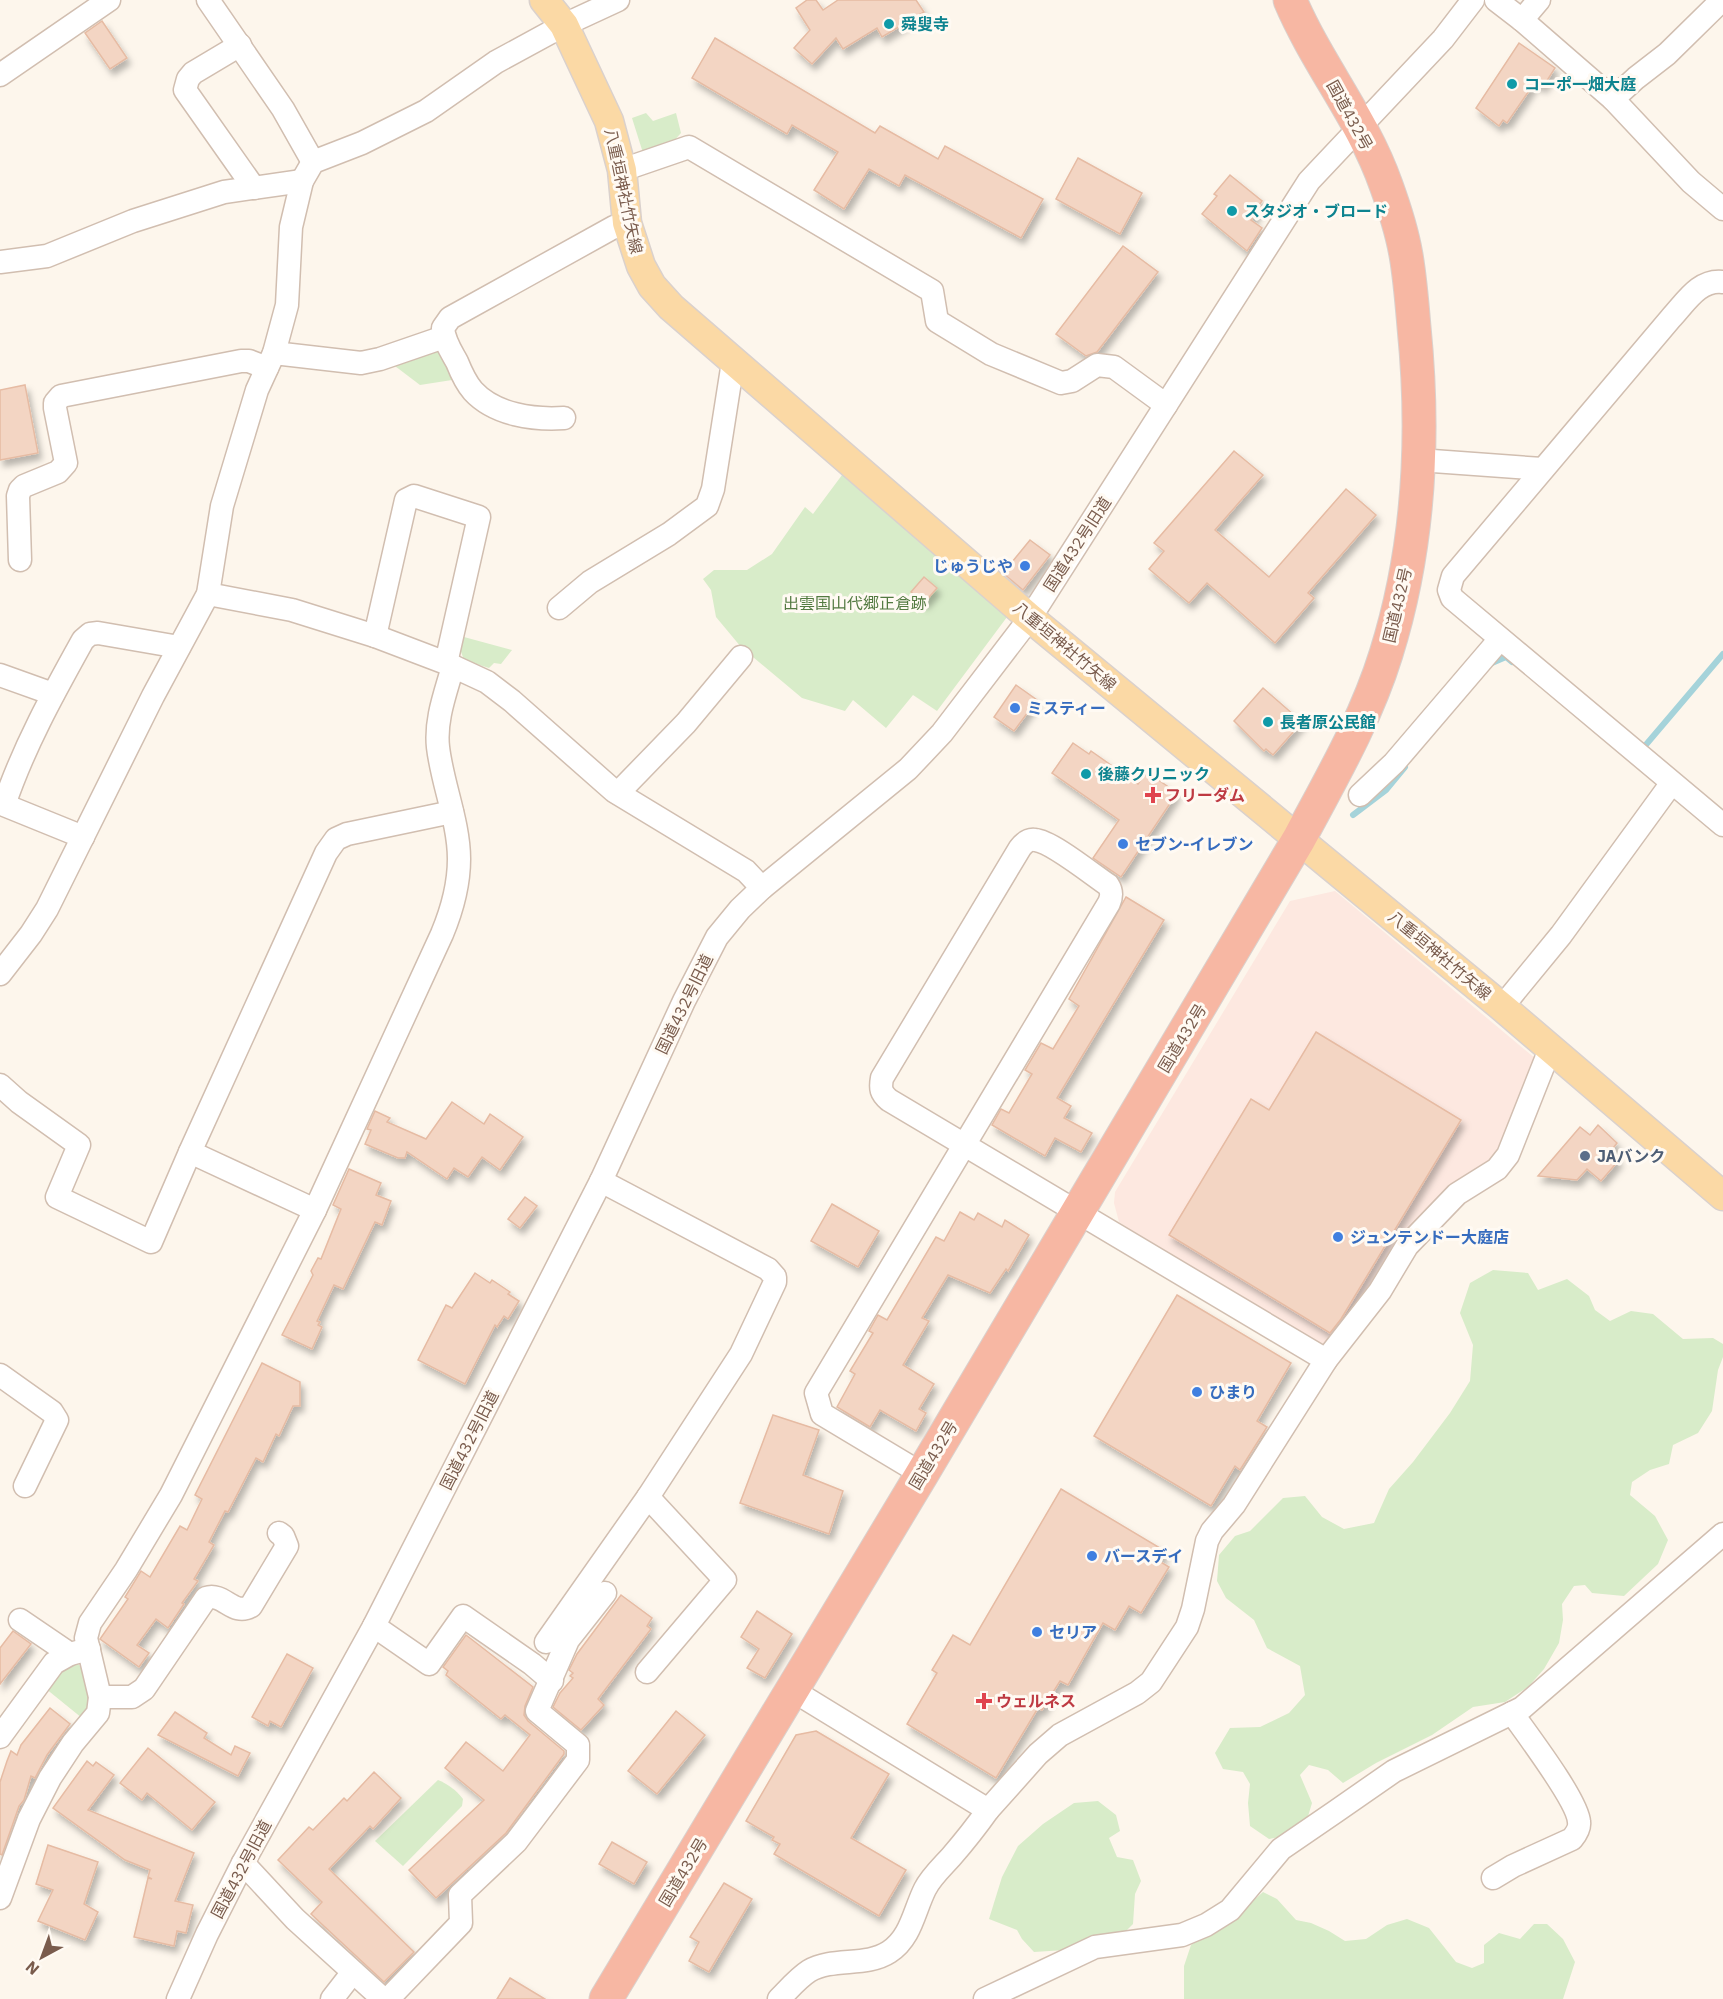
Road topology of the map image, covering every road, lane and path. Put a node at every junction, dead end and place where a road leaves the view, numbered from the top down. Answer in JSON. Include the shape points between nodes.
{"nodes":[{"id":1,"x":109,"y":0,"type":"edge"},
{"id":2,"x":208,"y":0,"type":"edge"},
{"id":3,"x":544,"y":0,"type":"edge"},
{"id":4,"x":618,"y":0,"type":"edge"},
{"id":5,"x":1290,"y":0,"type":"edge"},
{"id":6,"x":1473,"y":0,"type":"edge"},
{"id":7,"x":1496,"y":0,"type":"edge"},
{"id":8,"x":1539,"y":0,"type":"edge"},
{"id":9,"x":1722,"y":0,"type":"edge"},
{"id":10,"x":1522,"y":20,"type":"junction"},
{"id":11,"x":564,"y":25,"type":"junction"},
{"id":12,"x":240,"y":45,"type":"junction"},
{"id":13,"x":0,"y":75,"type":"edge"},
{"id":14,"x":1613,"y":99,"type":"junction"},
{"id":15,"x":1359,"y":127,"type":"junction"},
{"id":16,"x":622,"y":170,"type":"junction"},
{"id":17,"x":308,"y":171,"type":"junction"},
{"id":18,"x":254,"y":188,"type":"junction"},
{"id":19,"x":1723,"y":209,"type":"edge"},
{"id":20,"x":627,"y":223,"type":"junction"},
{"id":21,"x":0,"y":262,"type":"edge"},
{"id":22,"x":1723,"y":282,"type":"edge"},
{"id":23,"x":444,"y":337,"type":"junction"},
{"id":24,"x":271,"y":361,"type":"junction"},
{"id":25,"x":734,"y":362,"type":"junction"},
{"id":26,"x":1166,"y":405,"type":"junction"},
{"id":27,"x":564,"y":418,"type":"dead end"},
{"id":28,"x":1419,"y":460,"type":"junction"},
{"id":29,"x":1542,"y":469,"type":"junction"},
{"id":30,"x":20,"y":560,"type":"dead end"},
{"id":31,"x":208,"y":594,"type":"junction"},
{"id":32,"x":559,"y":608,"type":"dead end"},
{"id":33,"x":1030,"y":618,"type":"junction"},
{"id":34,"x":375,"y":636,"type":"junction"},
{"id":35,"x":1500,"y":639,"type":"junction"},
{"id":36,"x":179,"y":647,"type":"junction"},
{"id":37,"x":741,"y":657,"type":"dead end"},
{"id":38,"x":450,"y":665,"type":"junction"},
{"id":39,"x":0,"y":675,"type":"edge"},
{"id":40,"x":53,"y":694,"type":"junction"},
{"id":41,"x":1671,"y":784,"type":"junction"},
{"id":42,"x":618,"y":793,"type":"junction"},
{"id":43,"x":1360,"y":795,"type":"dead end"},
{"id":44,"x":2,"y":804,"type":"edge"},
{"id":45,"x":452,"y":812,"type":"junction"},
{"id":46,"x":1723,"y":825,"type":"edge"},
{"id":47,"x":83,"y":837,"type":"junction"},
{"id":48,"x":1299,"y":839,"type":"junction"},
{"id":49,"x":762,"y":888,"type":"junction"},
{"id":50,"x":0,"y":974,"type":"edge"},
{"id":51,"x":1502,"y":1007,"type":"junction"},
{"id":52,"x":1550,"y":1049,"type":"junction"},
{"id":53,"x":0,"y":1085,"type":"edge"},
{"id":54,"x":964,"y":1145,"type":"junction"},
{"id":55,"x":190,"y":1152,"type":"junction"},
{"id":56,"x":601,"y":1181,"type":"junction"},
{"id":57,"x":1723,"y":1196,"type":"edge"},
{"id":58,"x":315,"y":1210,"type":"junction"},
{"id":59,"x":1078,"y":1213,"type":"junction"},
{"id":60,"x":1326,"y":1360,"type":"junction"},
{"id":61,"x":0,"y":1375,"type":"edge"},
{"id":62,"x":922,"y":1474,"type":"junction"},
{"id":63,"x":25,"y":1486,"type":"dead end"},
{"id":64,"x":648,"y":1497,"type":"junction"},
{"id":65,"x":279,"y":1533,"type":"dead end"},
{"id":66,"x":1723,"y":1534,"type":"edge"},
{"id":67,"x":605,"y":1593,"type":"dead end"},
{"id":68,"x":20,"y":1620,"type":"dead end"},
{"id":69,"x":374,"y":1626,"type":"junction"},
{"id":70,"x":546,"y":1642,"type":"dead end"},
{"id":71,"x":80,"y":1652,"type":"junction"},
{"id":72,"x":647,"y":1672,"type":"dead end"},
{"id":73,"x":552,"y":1681,"type":"junction"},
{"id":74,"x":792,"y":1690,"type":"junction"},
{"id":75,"x":100,"y":1697,"type":"junction"},
{"id":76,"x":1512,"y":1713,"type":"junction"},
{"id":77,"x":0,"y":1737,"type":"edge"},
{"id":78,"x":988,"y":1810,"type":"junction"},
{"id":79,"x":243,"y":1863,"type":"junction"},
{"id":80,"x":1493,"y":1878,"type":"dead end"},
{"id":81,"x":0,"y":1898,"type":"edge"},
{"id":82,"x":353,"y":1972,"type":"junction"},
{"id":83,"x":178,"y":1999,"type":"edge"},
{"id":84,"x":332,"y":1999,"type":"edge"},
{"id":85,"x":382,"y":1999,"type":"edge"},
{"id":86,"x":388,"y":1999,"type":"edge"},
{"id":87,"x":606,"y":1999,"type":"edge"},
{"id":88,"x":779,"y":1999,"type":"edge"},
{"id":89,"x":985,"y":1999,"type":"edge"}],
"edges":[{"from":1,"to":13,"type":"street"},
{"from":2,"to":12,"type":"street"},
{"from":3,"to":11,"type":"main road","name":"八重垣神社竹矢線"},
{"from":4,"to":11,"type":"street"},
{"from":5,"to":15,"type":"highway","name":"国道432号"},
{"from":6,"to":15,"type":"street","name":"国道432号旧道","via":[[1443,39]]},
{"from":7,"to":10,"type":"street"},
{"from":8,"to":10,"type":"street"},
{"from":9,"to":14,"type":"street"},
{"from":10,"to":14,"type":"street"},
{"from":11,"to":16,"type":"main road","name":"八重垣神社竹矢線","via":[[609,121]]},
{"from":11,"to":17,"type":"street","via":[[495,62],[426,111]]},
{"from":12,"to":17,"type":"street","via":[[283,109]]},
{"from":12,"to":18,"type":"street","via":[[193,74],[185,90]]},
{"from":14,"to":19,"type":"street","via":[[1691,182]]},
{"from":15,"to":26,"type":"street","name":"国道432号旧道","via":[[1309,181]]},
{"from":15,"to":28,"type":"highway","name":"国道432号","via":[[1386,184],[1406,254],[1418,364]]},
{"from":16,"to":20,"type":"main road","name":"八重垣神社竹矢線"},
{"from":16,"to":26,"type":"street","via":[[689,147],[932,291],[937,321],[990,354],[1061,383],[1072,381],[1097,365],[1114,368]]},
{"from":17,"to":18,"type":"street"},
{"from":17,"to":24,"type":"street","via":[[291,227],[287,305]]},
{"from":18,"to":21,"type":"street","via":[[192,201],[47,256]]},
{"from":20,"to":23,"type":"street","via":[[450,318],[442,328]]},
{"from":20,"to":25,"type":"main road","name":"八重垣神社竹矢線","via":[[652,286]]},
{"from":22,"to":29,"type":"street","via":[[1706,283],[1698,289]]},
{"from":23,"to":24,"type":"street","via":[[361,363]]},
{"from":23,"to":27,"type":"street","via":[[465,379],[487,402],[520,416]]},
{"from":24,"to":30,"type":"street","via":[[241,361],[62,396],[55,408],[66,463],[58,472],[20,490]]},
{"from":24,"to":31,"type":"street","via":[[257,390],[222,506]]},
{"from":25,"to":32,"type":"street","via":[[707,506],[590,582]]},
{"from":25,"to":33,"type":"main road","name":"八重垣神社竹矢線"},
{"from":26,"to":33,"type":"street","name":"国道432号旧道"},
{"from":28,"to":29,"type":"street"},
{"from":28,"to":48,"type":"highway","name":"国道432号","via":[[1415,515],[1386,656],[1351,740]]},
{"from":29,"to":35,"type":"street","via":[[1449,584],[1452,598]]},
{"from":31,"to":34,"type":"street","via":[[292,610]]},
{"from":31,"to":36,"type":"street"},
{"from":33,"to":48,"type":"main road","name":"八重垣神社竹矢線"},
{"from":33,"to":49,"type":"street","name":"国道432号旧道","via":[[942,733],[908,769]]},
{"from":34,"to":38,"type":"street"},
{"from":34,"to":38,"type":"street","via":[[406,500],[414,496],[479,517]]},
{"from":35,"to":41,"type":"street"},
{"from":35,"to":43,"type":"street","via":[[1394,763]]},
{"from":36,"to":40,"type":"street","via":[[105,633],[90,634]]},
{"from":36,"to":47,"type":"street"},
{"from":37,"to":42,"type":"street","via":[[686,723]]},
{"from":38,"to":42,"type":"street","via":[[486,682],[512,701]]},
{"from":38,"to":45,"type":"street","via":[[438,719],[438,746]]},
{"from":39,"to":40,"type":"street"},
{"from":40,"to":44,"type":"street"},
{"from":41,"to":46,"type":"street"},
{"from":41,"to":51,"type":"street"},
{"from":42,"to":49,"type":"street","via":[[746,871]]},
{"from":44,"to":47,"type":"street"},
{"from":45,"to":55,"type":"street","via":[[336,839],[326,853]]},
{"from":45,"to":58,"type":"street","via":[[460,856],[451,913]]},
{"from":47,"to":50,"type":"street","via":[[47,909]]},
{"from":48,"to":51,"type":"main road","name":"八重垣神社竹矢線"},
{"from":48,"to":59,"type":"highway","name":"国道432号"},
{"from":49,"to":56,"type":"street","name":"国道432号旧道","via":[[717,937]]},
{"from":51,"to":52,"type":"main road","name":"八重垣神社竹矢線"},
{"from":52,"to":57,"type":"main road","name":"八重垣神社竹矢線"},
{"from":52,"to":60,"type":"street","via":[[1509,1155],[1497,1169],[1457,1194],[1407,1246],[1380,1291]]},
{"from":53,"to":55,"type":"street","via":[[79,1145],[57,1197],[151,1242]]},
{"from":54,"to":54,"type":"street","via":[[889,1100],[882,1094],[882,1078],[1020,848],[1038,840],[1108,885],[1111,898]]},
{"from":54,"to":59,"type":"street"},
{"from":54,"to":62,"type":"street","via":[[816,1393],[822,1414]]},
{"from":55,"to":58,"type":"street"},
{"from":56,"to":64,"type":"street","via":[[768,1269],[775,1277],[741,1354]]},
{"from":56,"to":69,"type":"street","name":"国道432号旧道"},
{"from":58,"to":71,"type":"street","via":[[171,1494],[90,1623]]},
{"from":59,"to":60,"type":"street"},
{"from":59,"to":62,"type":"highway","name":"国道432号"},
{"from":60,"to":78,"type":"street","via":[[1234,1505],[1212,1531],[1187,1627],[1151,1682],[1060,1735]]},
{"from":61,"to":63,"type":"street","via":[[52,1412],[57,1420]]},
{"from":62,"to":74,"type":"highway","name":"国道432号"},
{"from":64,"to":70,"type":"street"},
{"from":64,"to":72,"type":"street","via":[[725,1580]]},
{"from":65,"to":75,"type":"street","via":[[287,1546],[251,1606],[238,1610],[219,1598],[206,1598],[144,1689],[132,1697]]},
{"from":66,"to":76,"type":"street"},
{"from":67,"to":73,"type":"street","via":[[568,1640]]},
{"from":68,"to":71,"type":"street"},
{"from":69,"to":73,"type":"street","via":[[429,1664],[463,1616]]},
{"from":69,"to":79,"type":"street","name":"国道432号旧道"},
{"from":71,"to":75,"type":"street"},
{"from":71,"to":77,"type":"street","via":[[54,1663]]},
{"from":73,"to":86,"type":"street","via":[[537,1711],[578,1744],[578,1760],[516,1842],[460,1895],[461,1923]]},
{"from":74,"to":78,"type":"street"},
{"from":74,"to":87,"type":"highway","name":"国道432号"},
{"from":75,"to":81,"type":"street","via":[[94,1719],[62,1760],[29,1819]]},
{"from":76,"to":80,"type":"street","via":[[1567,1794],[1579,1821],[1572,1839]]},
{"from":76,"to":89,"type":"street","via":[[1395,1771],[1281,1849],[1230,1910],[1206,1925],[1182,1935],[1095,1947]]},
{"from":78,"to":88,"type":"street","via":[[931,1879],[898,1944],[876,1958],[820,1966]]},
{"from":79,"to":82,"type":"street"},
{"from":79,"to":83,"type":"street","name":"国道432号旧道"},
{"from":82,"to":84,"type":"street"},
{"from":82,"to":85,"type":"street"}]}
